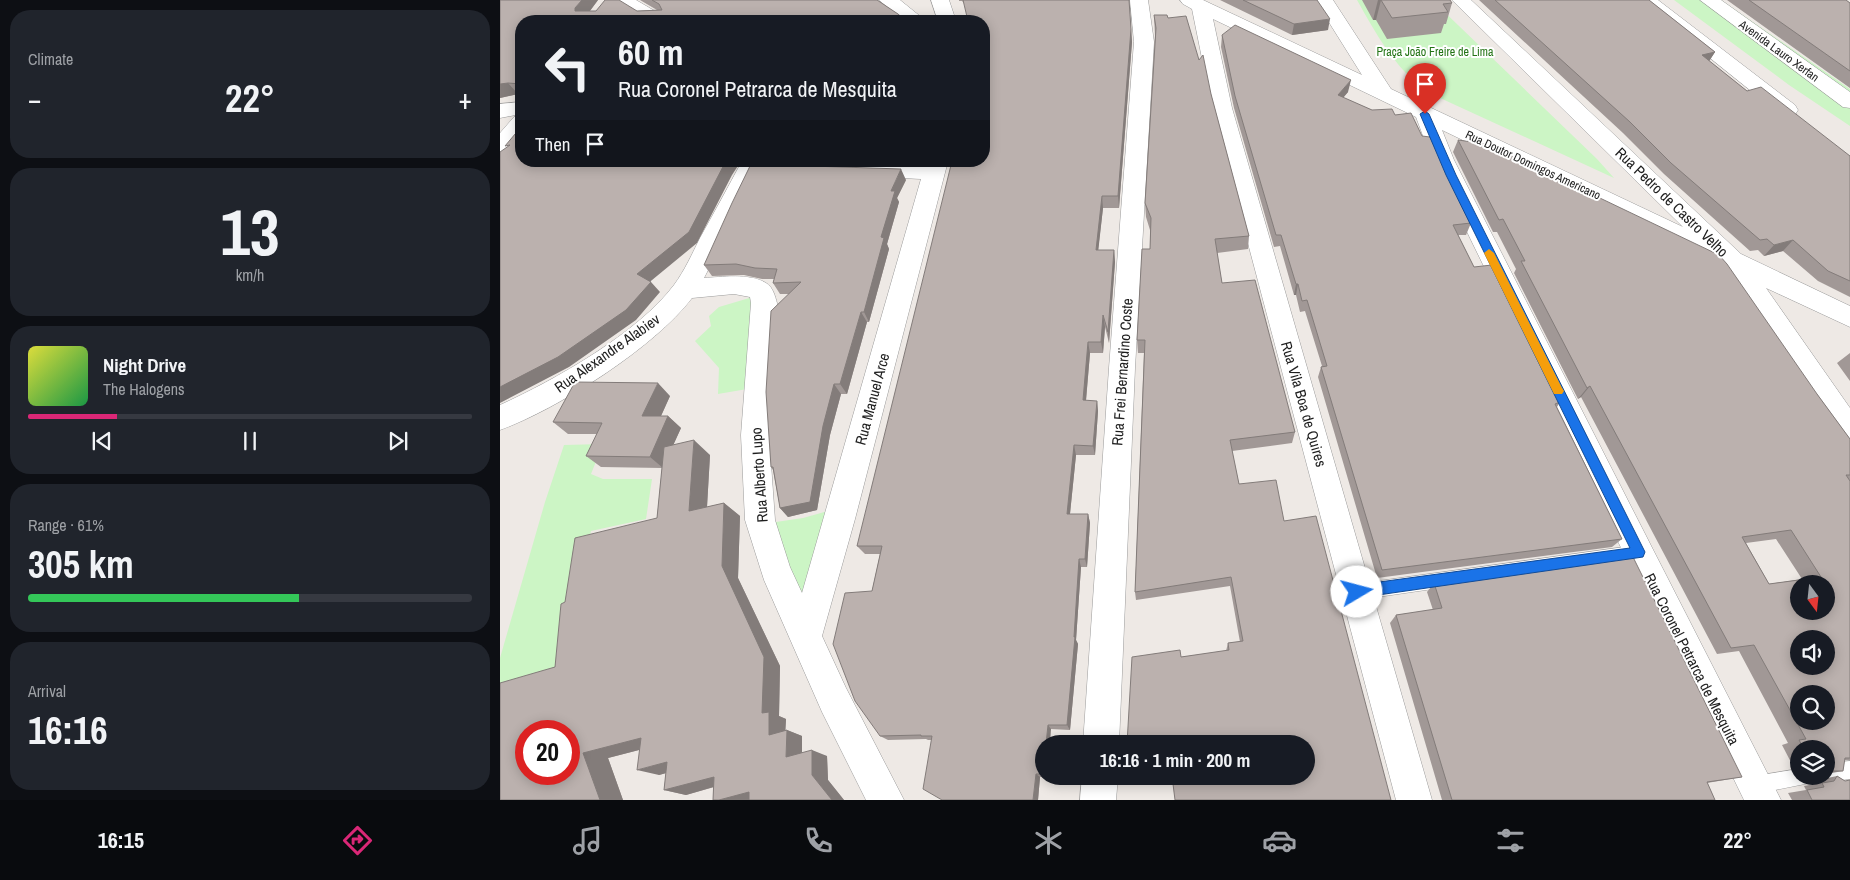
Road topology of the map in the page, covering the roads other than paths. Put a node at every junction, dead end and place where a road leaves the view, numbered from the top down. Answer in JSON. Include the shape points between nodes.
{"nodes":[{"id":1,"x":623,"y":0,"type":"edge"},
{"id":2,"x":888,"y":0,"type":"edge"},
{"id":3,"x":940,"y":0,"type":"edge"},
{"id":4,"x":1139,"y":0,"type":"edge"},
{"id":5,"x":1324,"y":0,"type":"edge"},
{"id":6,"x":1461,"y":0,"type":"edge"},
{"id":7,"x":1647,"y":0,"type":"edge"},
{"id":8,"x":1709,"y":0,"type":"edge"},
{"id":9,"x":1195,"y":3,"type":"edge"},
{"id":10,"x":648,"y":15,"type":"edge"},
{"id":11,"x":909,"y":15,"type":"edge"},
{"id":12,"x":945,"y":15,"type":"edge"},
{"id":13,"x":1384,"y":93,"type":"junction"},
{"id":14,"x":1850,"y":102,"type":"edge"},
{"id":15,"x":515,"y":109,"type":"edge"},
{"id":16,"x":500,"y":111,"type":"edge"},
{"id":17,"x":1425,"y":114,"type":"junction"},
{"id":18,"x":1799,"y":119,"type":"edge"},
{"id":19,"x":515,"y":129,"type":"edge"},
{"id":20,"x":500,"y":148,"type":"edge"},
{"id":21,"x":756,"y":167,"type":"edge"},
{"id":22,"x":889,"y":167,"type":"edge"},
{"id":23,"x":936,"y":167,"type":"edge"},
{"id":24,"x":842,"y":168,"type":"edge"},
{"id":25,"x":1732,"y":260,"type":"junction"},
{"id":26,"x":685,"y":289,"type":"junction"},
{"id":27,"x":1850,"y":316,"type":"edge"},
{"id":28,"x":500,"y":418,"type":"edge"},
{"id":29,"x":1850,"y":431,"type":"edge"},
{"id":30,"x":1639,"y":552,"type":"junction"},
{"id":31,"x":1357,"y":592,"type":"junction"},
{"id":32,"x":806,"y":636,"type":"junction"},
{"id":33,"x":1102,"y":735,"type":"edge"},
{"id":34,"x":1850,"y":770,"type":"edge"},
{"id":35,"x":1835,"y":772,"type":"edge"},
{"id":36,"x":1790,"y":782,"type":"edge"},
{"id":37,"x":1099,"y":785,"type":"edge"},
{"id":38,"x":1759,"y":792,"type":"edge"},
{"id":39,"x":886,"y":800,"type":"edge"},
{"id":40,"x":1098,"y":800,"type":"edge"},
{"id":41,"x":1414,"y":800,"type":"edge"}],
"edges":[{"from":1,"to":10,"type":"street"},
{"from":2,"to":11,"type":"street"},
{"from":3,"to":12,"type":"street"},
{"from":4,"to":33,"type":"street","name":"Rua Frei Bernardino Coste","via":[[1144,42]]},
{"from":5,"to":13,"type":"street"},
{"from":6,"to":25,"type":"street","name":"Rua Pedro de Castro Velho"},
{"from":7,"to":18,"type":"street"},
{"from":8,"to":14,"type":"street","name":"Avenida Lauro Xerfan"},
{"from":9,"to":13,"type":"street","name":"Rua Doutor Domingos Americano"},
{"from":9,"to":31,"type":"street","name":"Rua Vila Boa de Quires"},
{"from":13,"to":17,"type":"street","name":"Rua Doutor Domingos Americano"},
{"from":15,"to":16,"type":"street"},
{"from":17,"to":25,"type":"street","name":"Rua Doutor Domingos Americano"},
{"from":17,"to":30,"type":"street","name":"Rua Coronel Petrarca de Mesquita","via":[[1447,168]]},
{"from":19,"to":20,"type":"street"},
{"from":21,"to":26,"type":"street","name":"Rua Alexandre Alabiev"},
{"from":22,"to":24,"type":"street"},
{"from":23,"to":32,"type":"street","name":"Rua Manuel Arce"},
{"from":25,"to":27,"type":"street","name":"Rua Doutor Domingos Americano"},
{"from":25,"to":29,"type":"street","name":"Rua Pedro de Castro Velho"},
{"from":26,"to":28,"type":"street","name":"Rua Alexandre Alabiev","via":[[644,332],[587,371]]},
{"from":26,"to":32,"type":"street","name":"Rua Alberto Lupo","via":[[740,286],[757,289],[762,294],[755,435],[760,520],[775,569]]},
{"from":30,"to":31,"type":"lane"},
{"from":30,"to":38,"type":"street","name":"Rua Coronel Petrarca de Mesquita"},
{"from":31,"to":41,"type":"street","name":"Rua Vila Boa de Quires"},
{"from":32,"to":39,"type":"street","name":"Rua Alberto Lupo","via":[[834,700]]},
{"from":34,"to":35,"type":"lane"},
{"from":36,"to":38,"type":"lane"},
{"from":37,"to":40,"type":"street"}]}
